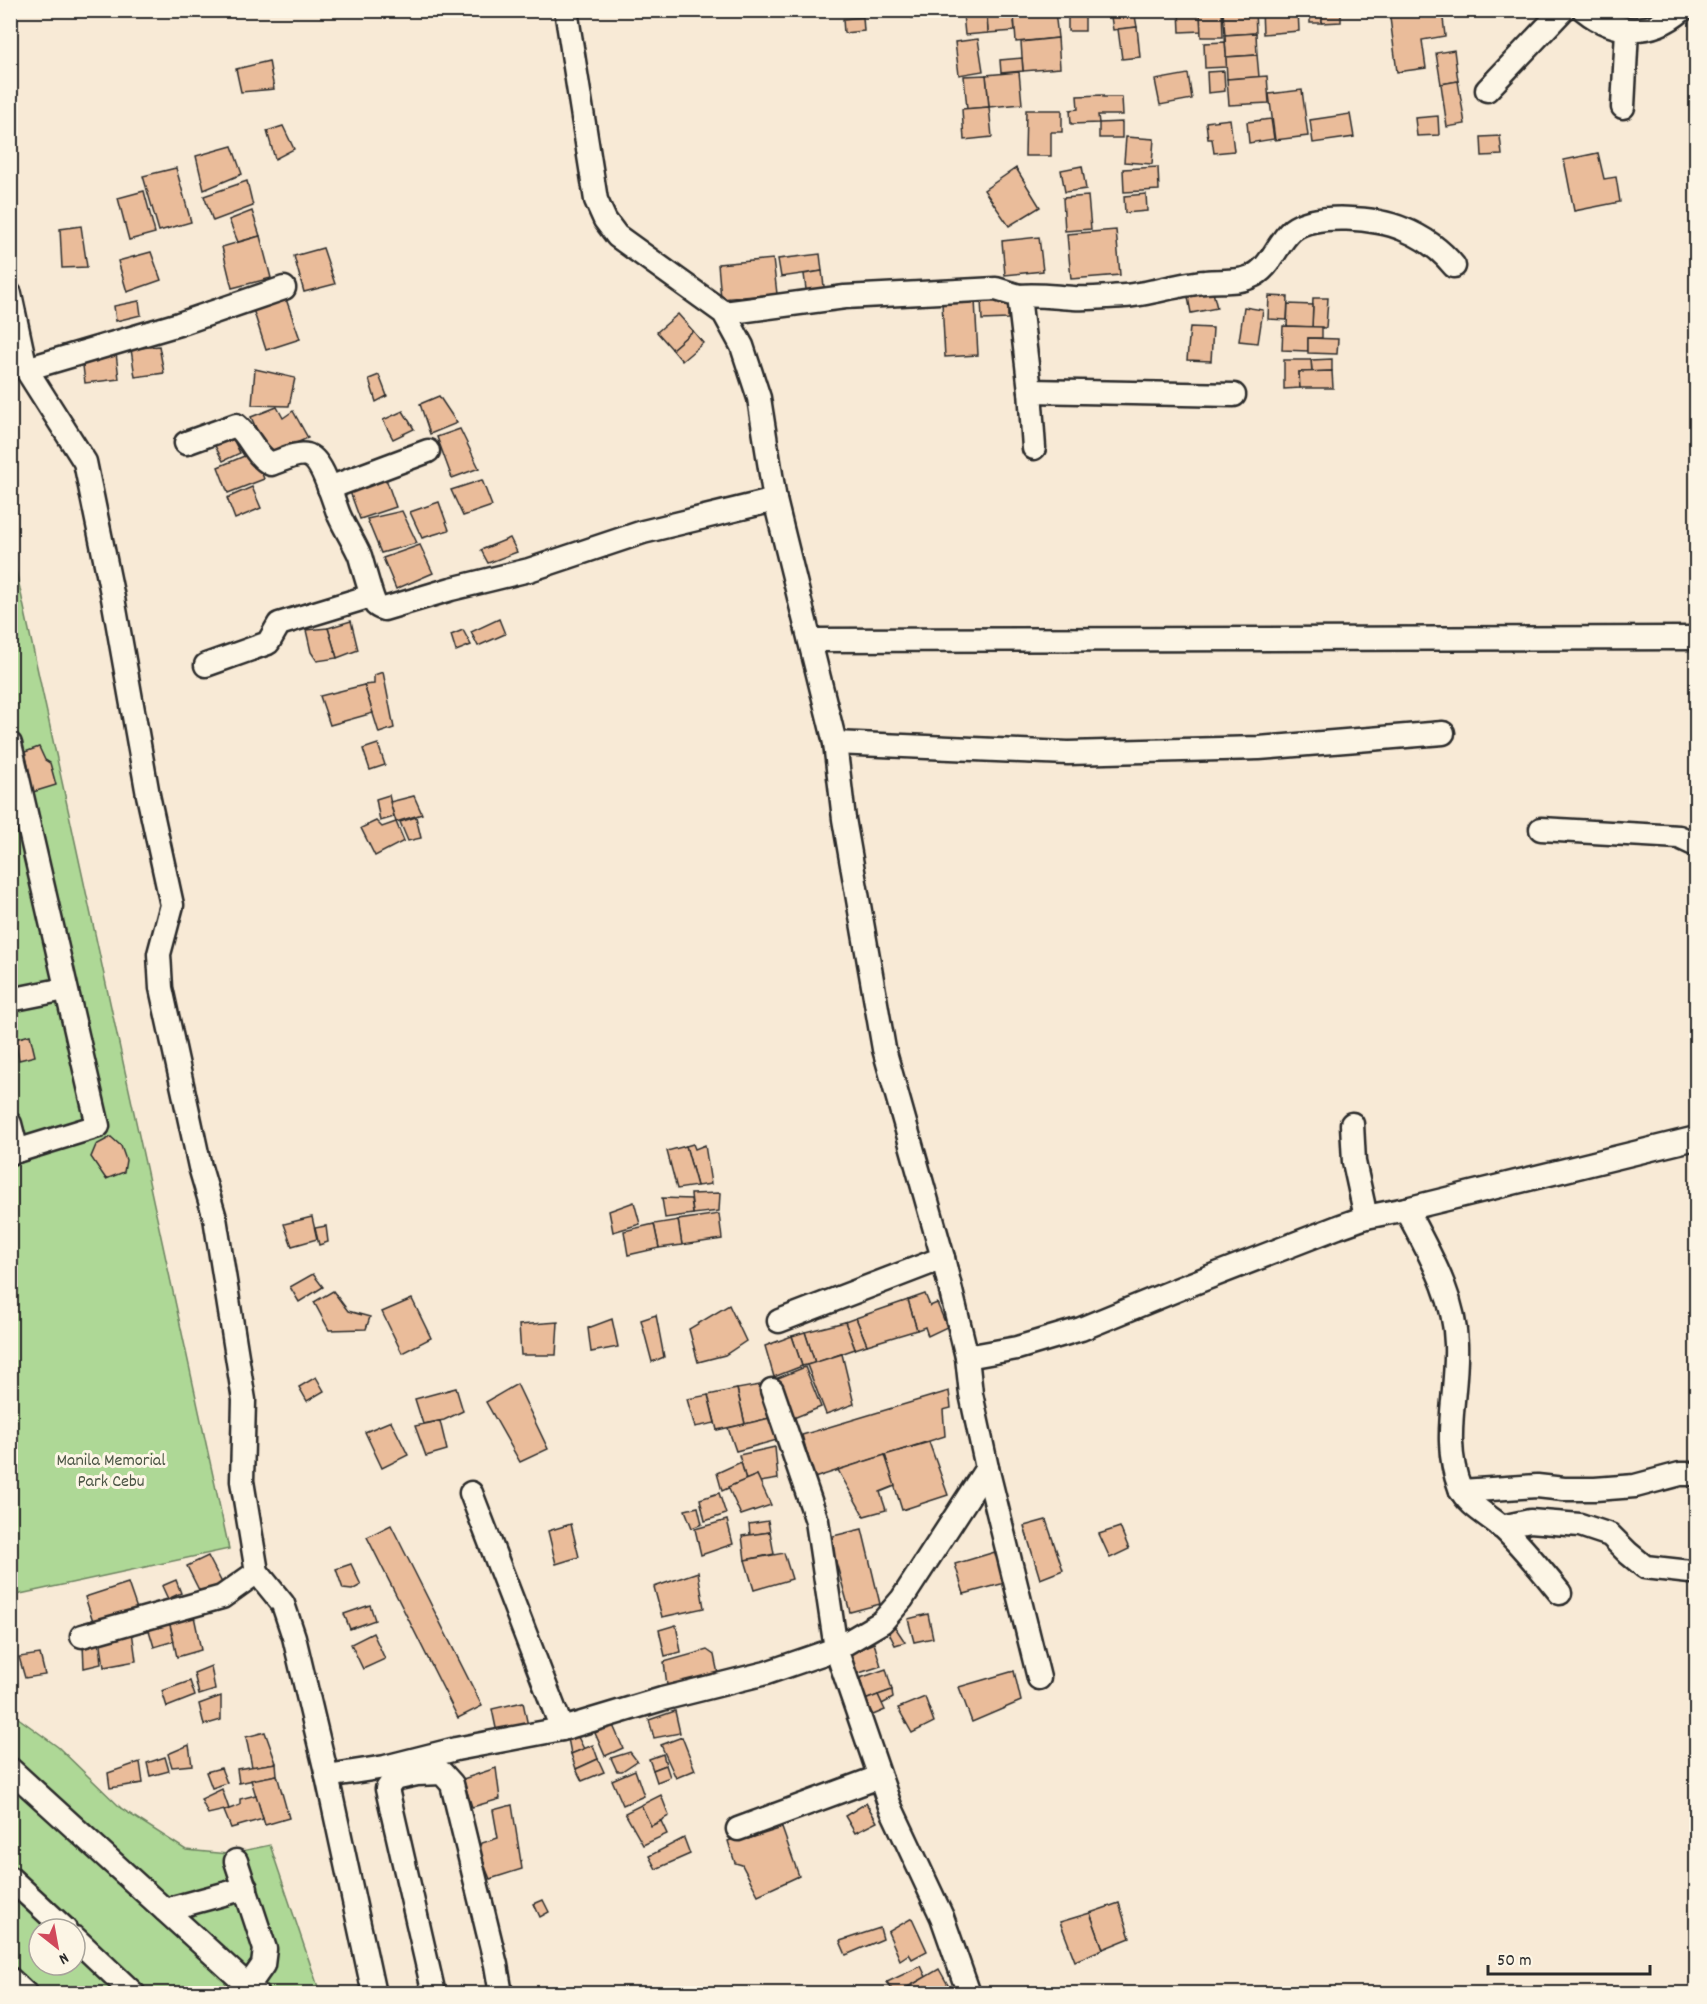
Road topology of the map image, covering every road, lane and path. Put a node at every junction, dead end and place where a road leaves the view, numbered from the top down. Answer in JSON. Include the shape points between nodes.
{"nodes":[{"id":1,"x":566,"y":10,"type":"edge"},
{"id":2,"x":1563,"y":10,"type":"edge"},
{"id":3,"x":1584,"y":10,"type":"edge"},
{"id":4,"x":1682,"y":10,"type":"edge"},
{"id":5,"x":1627,"y":30,"type":"junction"},
{"id":6,"x":1487,"y":90,"type":"dead end"},
{"id":7,"x":1623,"y":107,"type":"dead end"},
{"id":8,"x":1454,"y":266,"type":"dead end"},
{"id":9,"x":284,"y":288,"type":"dead end"},
{"id":10,"x":10,"y":294,"type":"edge"},
{"id":11,"x":1019,"y":296,"type":"junction"},
{"id":12,"x":724,"y":313,"type":"junction"},
{"id":13,"x":26,"y":369,"type":"junction"},
{"id":14,"x":1030,"y":392,"type":"junction"},
{"id":15,"x":1234,"y":395,"type":"dead end"},
{"id":16,"x":186,"y":443,"type":"dead end"},
{"id":17,"x":1034,"y":448,"type":"dead end"},
{"id":18,"x":428,"y":451,"type":"dead end"},
{"id":19,"x":329,"y":488,"type":"junction"},
{"id":20,"x":775,"y":500,"type":"junction"},
{"id":21,"x":371,"y":596,"type":"junction"},
{"id":22,"x":1696,"y":639,"type":"edge"},
{"id":23,"x":810,"y":640,"type":"junction"},
{"id":24,"x":206,"y":665,"type":"dead end"},
{"id":25,"x":1443,"y":733,"type":"dead end"},
{"id":26,"x":835,"y":743,"type":"junction"},
{"id":27,"x":10,"y":744,"type":"edge"},
{"id":28,"x":1541,"y":829,"type":"dead end"},
{"id":29,"x":1696,"y":845,"type":"edge"},
{"id":30,"x":65,"y":989,"type":"junction"},
{"id":31,"x":10,"y":1000,"type":"edge"},
{"id":32,"x":10,"y":1124,"type":"edge"},
{"id":33,"x":1352,"y":1124,"type":"dead end"},
{"id":34,"x":1696,"y":1138,"type":"edge"},
{"id":35,"x":14,"y":1152,"type":"edge"},
{"id":36,"x":1406,"y":1209,"type":"junction"},
{"id":37,"x":1366,"y":1217,"type":"junction"},
{"id":38,"x":943,"y":1258,"type":"junction"},
{"id":39,"x":779,"y":1321,"type":"dead end"},
{"id":40,"x":967,"y":1357,"type":"junction"},
{"id":41,"x":772,"y":1390,"type":"dead end"},
{"id":42,"x":987,"y":1468,"type":"junction"},
{"id":43,"x":1696,"y":1474,"type":"edge"},
{"id":44,"x":1461,"y":1491,"type":"junction"},
{"id":45,"x":471,"y":1493,"type":"dead end"},
{"id":46,"x":1501,"y":1527,"type":"junction"},
{"id":47,"x":257,"y":1572,"type":"junction"},
{"id":48,"x":1690,"y":1572,"type":"dead end"},
{"id":49,"x":1560,"y":1593,"type":"dead end"},
{"id":50,"x":82,"y":1636,"type":"dead end"},
{"id":51,"x":836,"y":1650,"type":"junction"},
{"id":52,"x":1040,"y":1678,"type":"dead end"},
{"id":53,"x":562,"y":1729,"type":"junction"},
{"id":54,"x":10,"y":1769,"type":"edge"},
{"id":55,"x":327,"y":1776,"type":"junction"},
{"id":56,"x":879,"y":1777,"type":"junction"},
{"id":57,"x":738,"y":1829,"type":"dead end"},
{"id":58,"x":236,"y":1861,"type":"dead end"},
{"id":59,"x":10,"y":1878,"type":"edge"},
{"id":60,"x":246,"y":1888,"type":"junction"},
{"id":61,"x":165,"y":1910,"type":"junction"},
{"id":62,"x":52,"y":1917,"type":"edge"},
{"id":63,"x":87,"y":1949,"type":"edge"},
{"id":64,"x":10,"y":1979,"type":"edge"},
{"id":65,"x":253,"y":1989,"type":"edge"},
{"id":66,"x":26,"y":1994,"type":"edge"},
{"id":67,"x":134,"y":1994,"type":"edge"},
{"id":68,"x":374,"y":1994,"type":"edge"},
{"id":69,"x":434,"y":1994,"type":"edge"},
{"id":70,"x":501,"y":1994,"type":"edge"},
{"id":71,"x":969,"y":1994,"type":"edge"}],
"edges":[{"from":1,"to":12,"type":"street","via":[[596,200],[605,220],[617,236]]},
{"from":2,"to":6,"type":"street"},
{"from":3,"to":5,"type":"street","via":[[1597,21]]},
{"from":4,"to":5,"type":"street","via":[[1659,26]]},
{"from":5,"to":7,"type":"street"},
{"from":8,"to":11,"type":"street","via":[[1426,240],[1402,228],[1332,218],[1294,229],[1278,245],[1266,266],[1251,277],[1127,296]]},
{"from":9,"to":13,"type":"street"},
{"from":10,"to":13,"type":"street"},
{"from":11,"to":12,"type":"street","via":[[996,289],[845,297]]},
{"from":11,"to":14,"type":"street"},
{"from":12,"to":20,"type":"street","via":[[742,346],[759,398]]},
{"from":13,"to":47,"type":"street","via":[[85,462],[172,905],[159,954],[161,988],[215,1218],[244,1400],[242,1481]]},
{"from":14,"to":15,"type":"street"},
{"from":14,"to":17,"type":"street"},
{"from":16,"to":19,"type":"street","via":[[236,425],[260,458],[271,464],[309,455]]},
{"from":18,"to":19,"type":"street"},
{"from":19,"to":21,"type":"street","via":[[358,551]]},
{"from":20,"to":21,"type":"street","via":[[643,532],[529,570],[384,609]]},
{"from":20,"to":23,"type":"street"},
{"from":21,"to":24,"type":"street","via":[[279,624],[268,643]]},
{"from":22,"to":23,"type":"street"},
{"from":23,"to":26,"type":"street"},
{"from":25,"to":26,"type":"street","via":[[1259,748],[1068,753]]},
{"from":26,"to":38,"type":"street","via":[[844,819],[884,1048]]},
{"from":27,"to":30,"type":"street"},
{"from":28,"to":29,"type":"street","via":[[1679,837]]},
{"from":30,"to":31,"type":"street"},
{"from":30,"to":35,"type":"street","via":[[98,1126]]},
{"from":32,"to":35,"type":"street"},
{"from":33,"to":37,"type":"street","via":[[1354,1161]]},
{"from":34,"to":36,"type":"street"},
{"from":36,"to":37,"type":"street"},
{"from":36,"to":44,"type":"street","via":[[1450,1301],[1456,1344],[1450,1449]]},
{"from":37,"to":40,"type":"street","via":[[1081,1329],[1017,1348]]},
{"from":38,"to":39,"type":"street"},
{"from":38,"to":40,"type":"street"},
{"from":40,"to":42,"type":"street"},
{"from":41,"to":51,"type":"street","via":[[817,1521]]},
{"from":42,"to":51,"type":"street","via":[[902,1599],[882,1622]]},
{"from":42,"to":52,"type":"street"},
{"from":43,"to":44,"type":"street","via":[[1595,1489],[1537,1486]]},
{"from":44,"to":46,"type":"street"},
{"from":45,"to":53,"type":"street"},
{"from":46,"to":48,"type":"street","via":[[1530,1521],[1580,1525],[1610,1535],[1645,1567]]},
{"from":46,"to":49,"type":"street"},
{"from":47,"to":50,"type":"street","via":[[222,1597]]},
{"from":47,"to":55,"type":"street","via":[[283,1604]]},
{"from":51,"to":53,"type":"street"},
{"from":51,"to":56,"type":"street"},
{"from":53,"to":55,"type":"street"},
{"from":54,"to":61,"type":"street"},
{"from":55,"to":68,"type":"street"},
{"from":56,"to":57,"type":"street"},
{"from":56,"to":71,"type":"street","via":[[942,1917]]},
{"from":58,"to":60,"type":"street"},
{"from":59,"to":62,"type":"street"},
{"from":60,"to":61,"type":"street"},
{"from":60,"to":65,"type":"street","via":[[265,1949]]},
{"from":61,"to":65,"type":"street"},
{"from":63,"to":67,"type":"street"},
{"from":64,"to":66,"type":"street"},
{"from":69,"to":70,"type":"street","via":[[387,1789],[394,1779],[442,1773],[452,1784]]}]}
